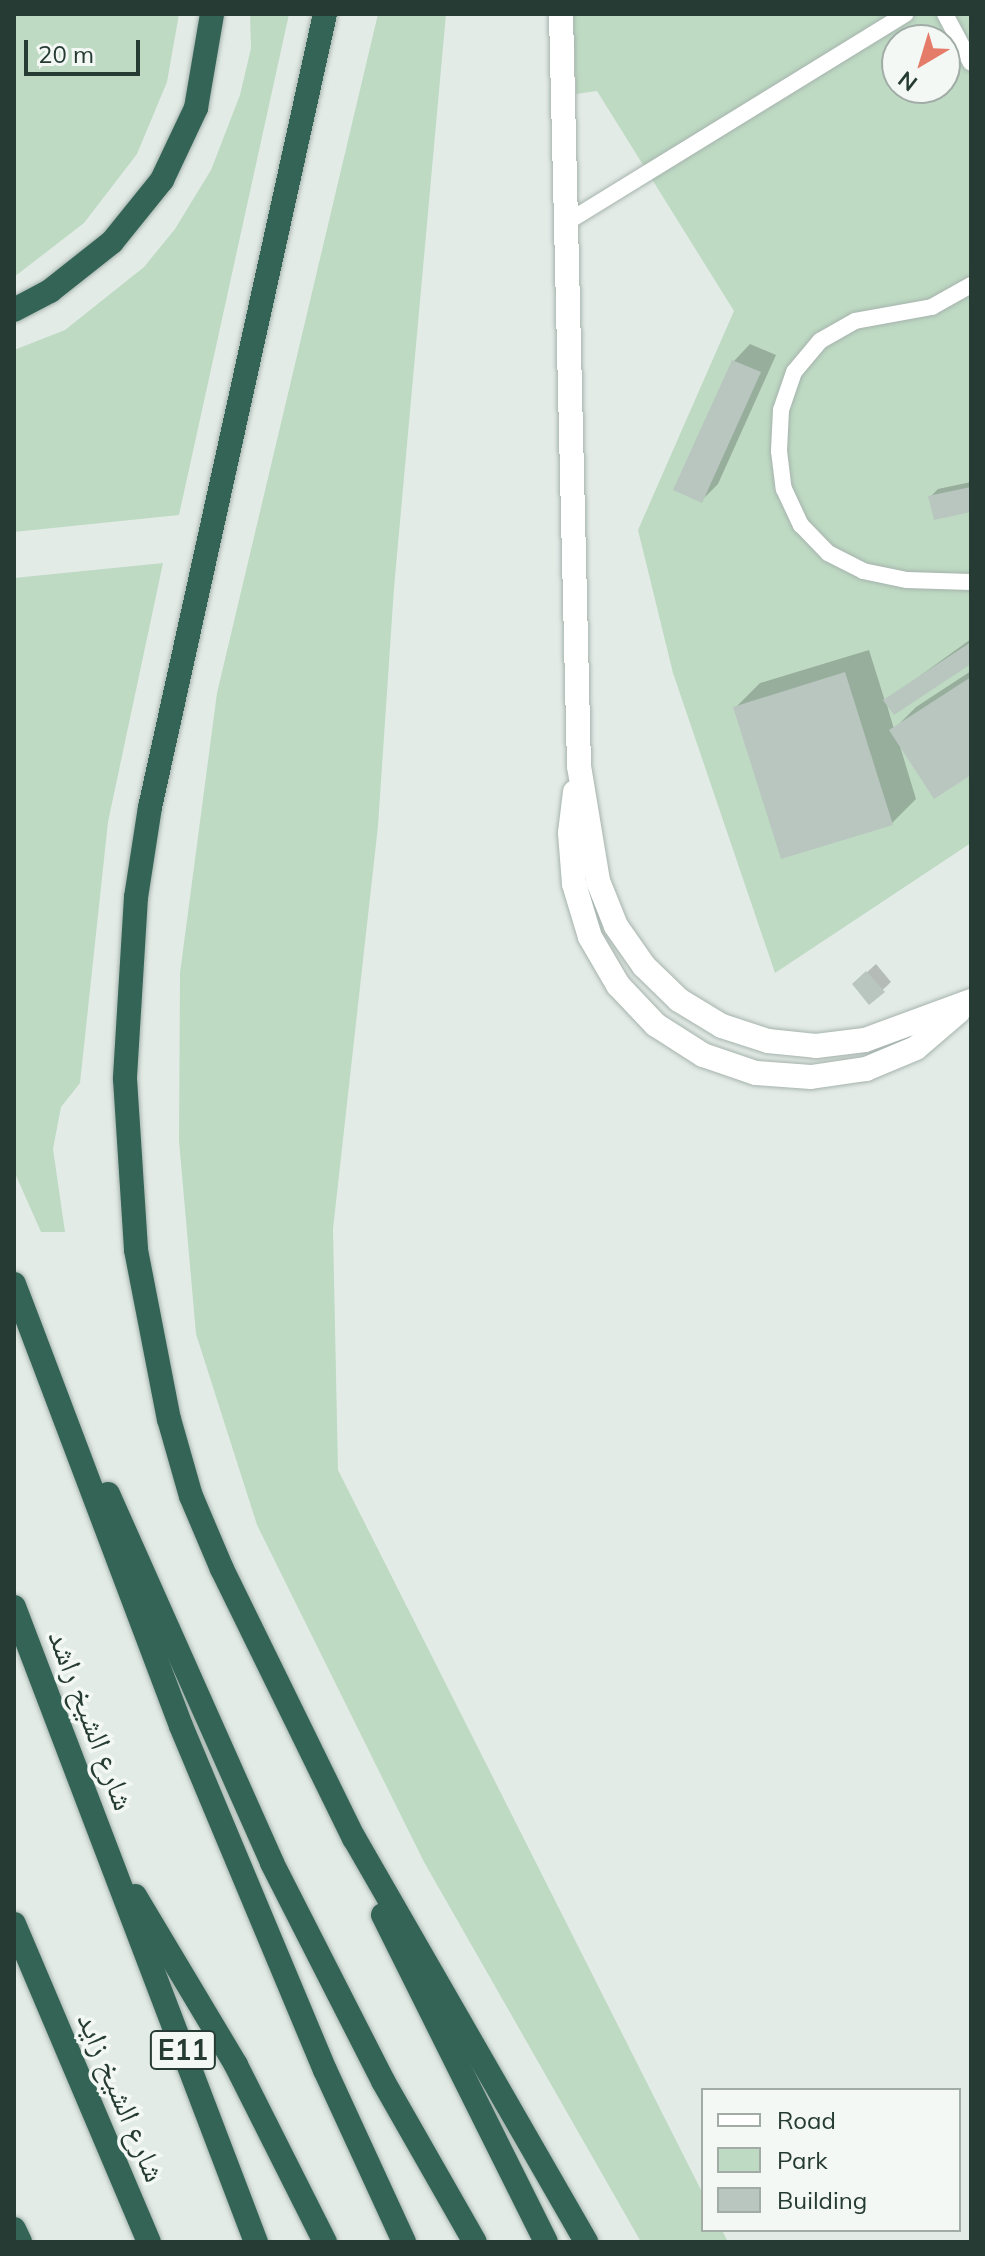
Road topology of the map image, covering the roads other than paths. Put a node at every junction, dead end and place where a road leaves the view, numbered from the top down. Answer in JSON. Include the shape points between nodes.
{"nodes":[{"id":1,"x":212,"y":14,"type":"edge"},
{"id":2,"x":325,"y":14,"type":"edge"},
{"id":3,"x":561,"y":14,"type":"edge"},
{"id":4,"x":906,"y":14,"type":"edge"},
{"id":5,"x":945,"y":14,"type":"edge"},
{"id":6,"x":971,"y":63,"type":"edge"},
{"id":7,"x":564,"y":224,"type":"junction"},
{"id":8,"x":971,"y":285,"type":"edge"},
{"id":9,"x":14,"y":310,"type":"edge"},
{"id":10,"x":971,"y":582,"type":"edge"},
{"id":11,"x":579,"y":766,"type":"junction"},
{"id":12,"x":969,"y":1002,"type":"edge"},
{"id":13,"x":14,"y":1284,"type":"edge"},
{"id":14,"x":58,"y":1396,"type":"junction"},
{"id":15,"x":14,"y":1607,"type":"edge"},
{"id":16,"x":354,"y":1838,"type":"junction"},
{"id":17,"x":110,"y":1857,"type":"junction"},
{"id":18,"x":14,"y":1924,"type":"edge"},
{"id":19,"x":14,"y":2229,"type":"edge"},
{"id":20,"x":20,"y":2242,"type":"edge"},
{"id":21,"x":149,"y":2242,"type":"edge"},
{"id":22,"x":256,"y":2242,"type":"edge"},
{"id":23,"x":325,"y":2242,"type":"edge"},
{"id":24,"x":404,"y":2242,"type":"edge"},
{"id":25,"x":475,"y":2242,"type":"edge"},
{"id":26,"x":546,"y":2242,"type":"edge"},
{"id":27,"x":586,"y":2242,"type":"edge"}],
"edges":[{"from":1,"to":9,"type":"highway","via":[[196,108],[162,180],[112,242],[50,291]]},
{"from":2,"to":16,"type":"highway","via":[[150,807],[134,927],[125,1079],[138,1265],[156,1363],[191,1496],[254,1638]]},
{"from":3,"to":7,"type":"street"},
{"from":4,"to":7,"type":"lane"},
{"from":5,"to":6,"type":"lane"},
{"from":7,"to":11,"type":"street"},
{"from":8,"to":10,"type":"lane","via":[[932,307],[855,321],[820,341],[794,372],[781,410],[779,451],[784,489],[801,525],[828,553],[863,571],[907,580]]},
{"from":11,"to":12,"type":"street","via":[[598,881],[616,926],[644,966],[679,1000],[722,1026],[768,1041],[816,1046],[865,1040]]},
{"from":11,"to":12,"type":"street","via":[[570,833],[574,884],[590,937],[618,985],[656,1025],[703,1055],[756,1073],[811,1077],[866,1069],[916,1048]]},
{"from":13,"to":14,"type":"highway"},
{"from":14,"to":24,"type":"highway","via":[[199,1771]]},
{"from":14,"to":25,"type":"highway","via":[[120,1519],[292,1904]]},
{"from":15,"to":17,"type":"highway","name":"شارع الشيخ راشد","number":"E11"},
{"from":16,"to":26,"type":"highway","via":[[404,1962]]},
{"from":16,"to":27,"type":"highway"},
{"from":17,"to":22,"type":"highway","number":"E11"},
{"from":17,"to":23,"type":"highway","via":[[196,1995]]},
{"from":18,"to":21,"type":"highway","name":"شارع الشيخ زايد"},
{"from":19,"to":20,"type":"highway"}]}
